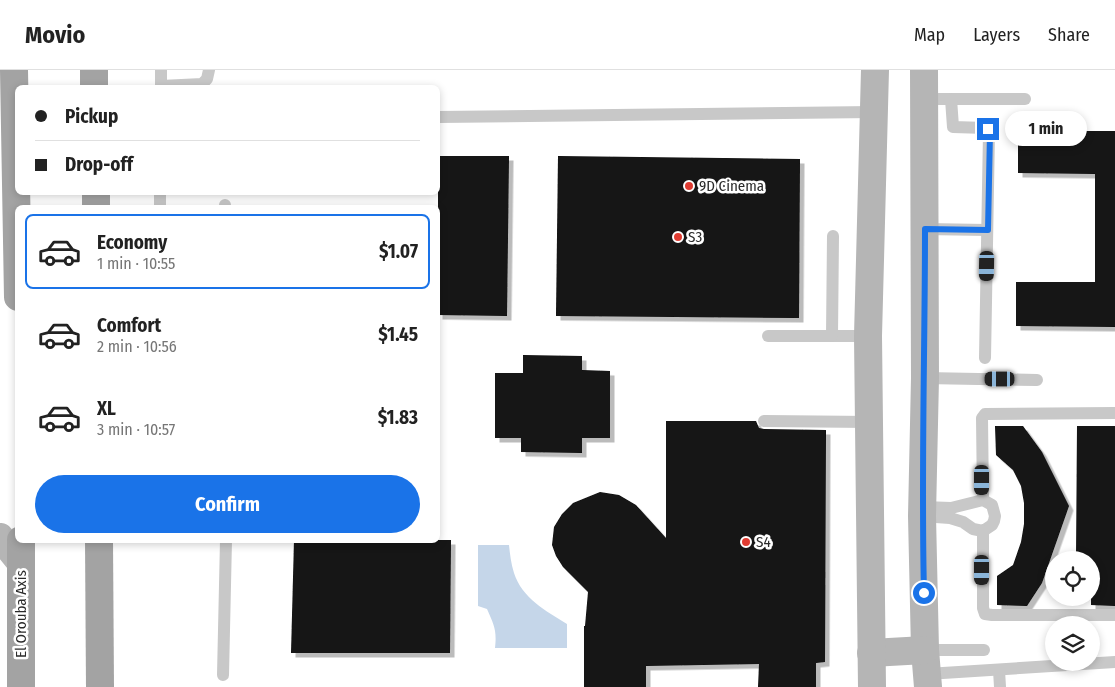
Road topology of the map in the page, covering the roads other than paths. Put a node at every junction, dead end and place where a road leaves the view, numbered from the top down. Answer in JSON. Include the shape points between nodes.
{"nodes":[{"id":1,"x":14,"y":70,"type":"edge"},
{"id":2,"x":94,"y":70,"type":"edge"},
{"id":3,"x":160,"y":70,"type":"edge"},
{"id":4,"x":209,"y":70,"type":"edge"},
{"id":5,"x":875,"y":70,"type":"edge"},
{"id":6,"x":924,"y":70,"type":"edge"},
{"id":7,"x":94,"y":85,"type":"edge"},
{"id":8,"x":161,"y":85,"type":"edge"},
{"id":9,"x":188,"y":85,"type":"edge"},
{"id":10,"x":938,"y":99,"type":"junction"},
{"id":11,"x":1025,"y":99,"type":"dead end"},
{"id":12,"x":874,"y":112,"type":"junction"},
{"id":13,"x":440,"y":117,"type":"edge"},
{"id":14,"x":15,"y":127,"type":"edge"},
{"id":15,"x":925,"y":229,"type":"junction"},
{"id":16,"x":988,"y":230,"type":"junction"},
{"id":17,"x":833,"y":236,"type":"dead end"},
{"id":18,"x":768,"y":336,"type":"dead end"},
{"id":19,"x":832,"y":336,"type":"junction"},
{"id":20,"x":868,"y":336,"type":"junction"},
{"id":21,"x":984,"y":358,"type":"dead end"},
{"id":22,"x":925,"y":378,"type":"junction"},
{"id":23,"x":1037,"y":380,"type":"dead end"},
{"id":24,"x":1115,"y":413,"type":"edge"},
{"id":25,"x":764,"y":420,"type":"dead end"},
{"id":26,"x":870,"y":422,"type":"junction"},
{"id":27,"x":982,"y":500,"type":"junction"},
{"id":28,"x":922,"y":511,"type":"junction"},
{"id":29,"x":982,"y":531,"type":"junction"},
{"id":30,"x":0,"y":537,"type":"edge"},
{"id":31,"x":99,"y":543,"type":"edge"},
{"id":32,"x":226,"y":543,"type":"edge"},
{"id":33,"x":21,"y":552,"type":"edge"},
{"id":34,"x":1115,"y":615,"type":"edge"},
{"id":35,"x":984,"y":650,"type":"dead end"},
{"id":36,"x":871,"y":653,"type":"junction"},
{"id":37,"x":1115,"y":662,"type":"edge"},
{"id":38,"x":927,"y":670,"type":"edge"},
{"id":39,"x":999,"y":670,"type":"junction"},
{"id":40,"x":223,"y":675,"type":"dead end"},
{"id":41,"x":21,"y":687,"type":"edge"},
{"id":42,"x":100,"y":687,"type":"edge"},
{"id":43,"x":872,"y":687,"type":"edge"},
{"id":44,"x":1000,"y":687,"type":"edge"}],
"edges":[{"from":1,"to":14,"type":"main road"},
{"from":2,"to":7,"type":"main road"},
{"from":3,"to":8,"type":"lane"},
{"from":4,"to":9,"type":"lane","via":[[202,84]]},
{"from":5,"to":12,"type":"street"},
{"from":6,"to":10,"type":"street"},
{"from":10,"to":11,"type":"lane"},
{"from":10,"to":15,"type":"street"},
{"from":10,"to":16,"type":"lane","via":[[953,127],[989,130]]},
{"from":12,"to":13,"type":"lane"},
{"from":12,"to":20,"type":"street"},
{"from":15,"to":16,"type":"lane"},
{"from":15,"to":22,"type":"street"},
{"from":16,"to":21,"type":"lane"},
{"from":17,"to":19,"type":"lane"},
{"from":18,"to":19,"type":"lane"},
{"from":19,"to":20,"type":"lane"},
{"from":20,"to":26,"type":"street"},
{"from":22,"to":23,"type":"lane"},
{"from":22,"to":28,"type":"street"},
{"from":24,"to":27,"type":"lane","via":[[985,414],[982,418]]},
{"from":25,"to":26,"type":"lane"},
{"from":26,"to":36,"type":"street"},
{"from":27,"to":28,"type":"lane"},
{"from":27,"to":29,"type":"lane","via":[[992,505],[995,516],[992,525]]},
{"from":28,"to":29,"type":"lane","via":[[963,522]]},
{"from":28,"to":38,"type":"street"},
{"from":29,"to":34,"type":"lane","via":[[982,608],[985,614]]},
{"from":30,"to":33,"type":"street"},
{"from":31,"to":42,"type":"main road"},
{"from":32,"to":40,"type":"lane"},
{"from":33,"to":41,"type":"main road","name":"El Orouba Axis"},
{"from":35,"to":38,"type":"lane"},
{"from":36,"to":38,"type":"street"},
{"from":36,"to":43,"type":"street"},
{"from":37,"to":39,"type":"lane"},
{"from":38,"to":39,"type":"lane"},
{"from":39,"to":44,"type":"lane"}]}
